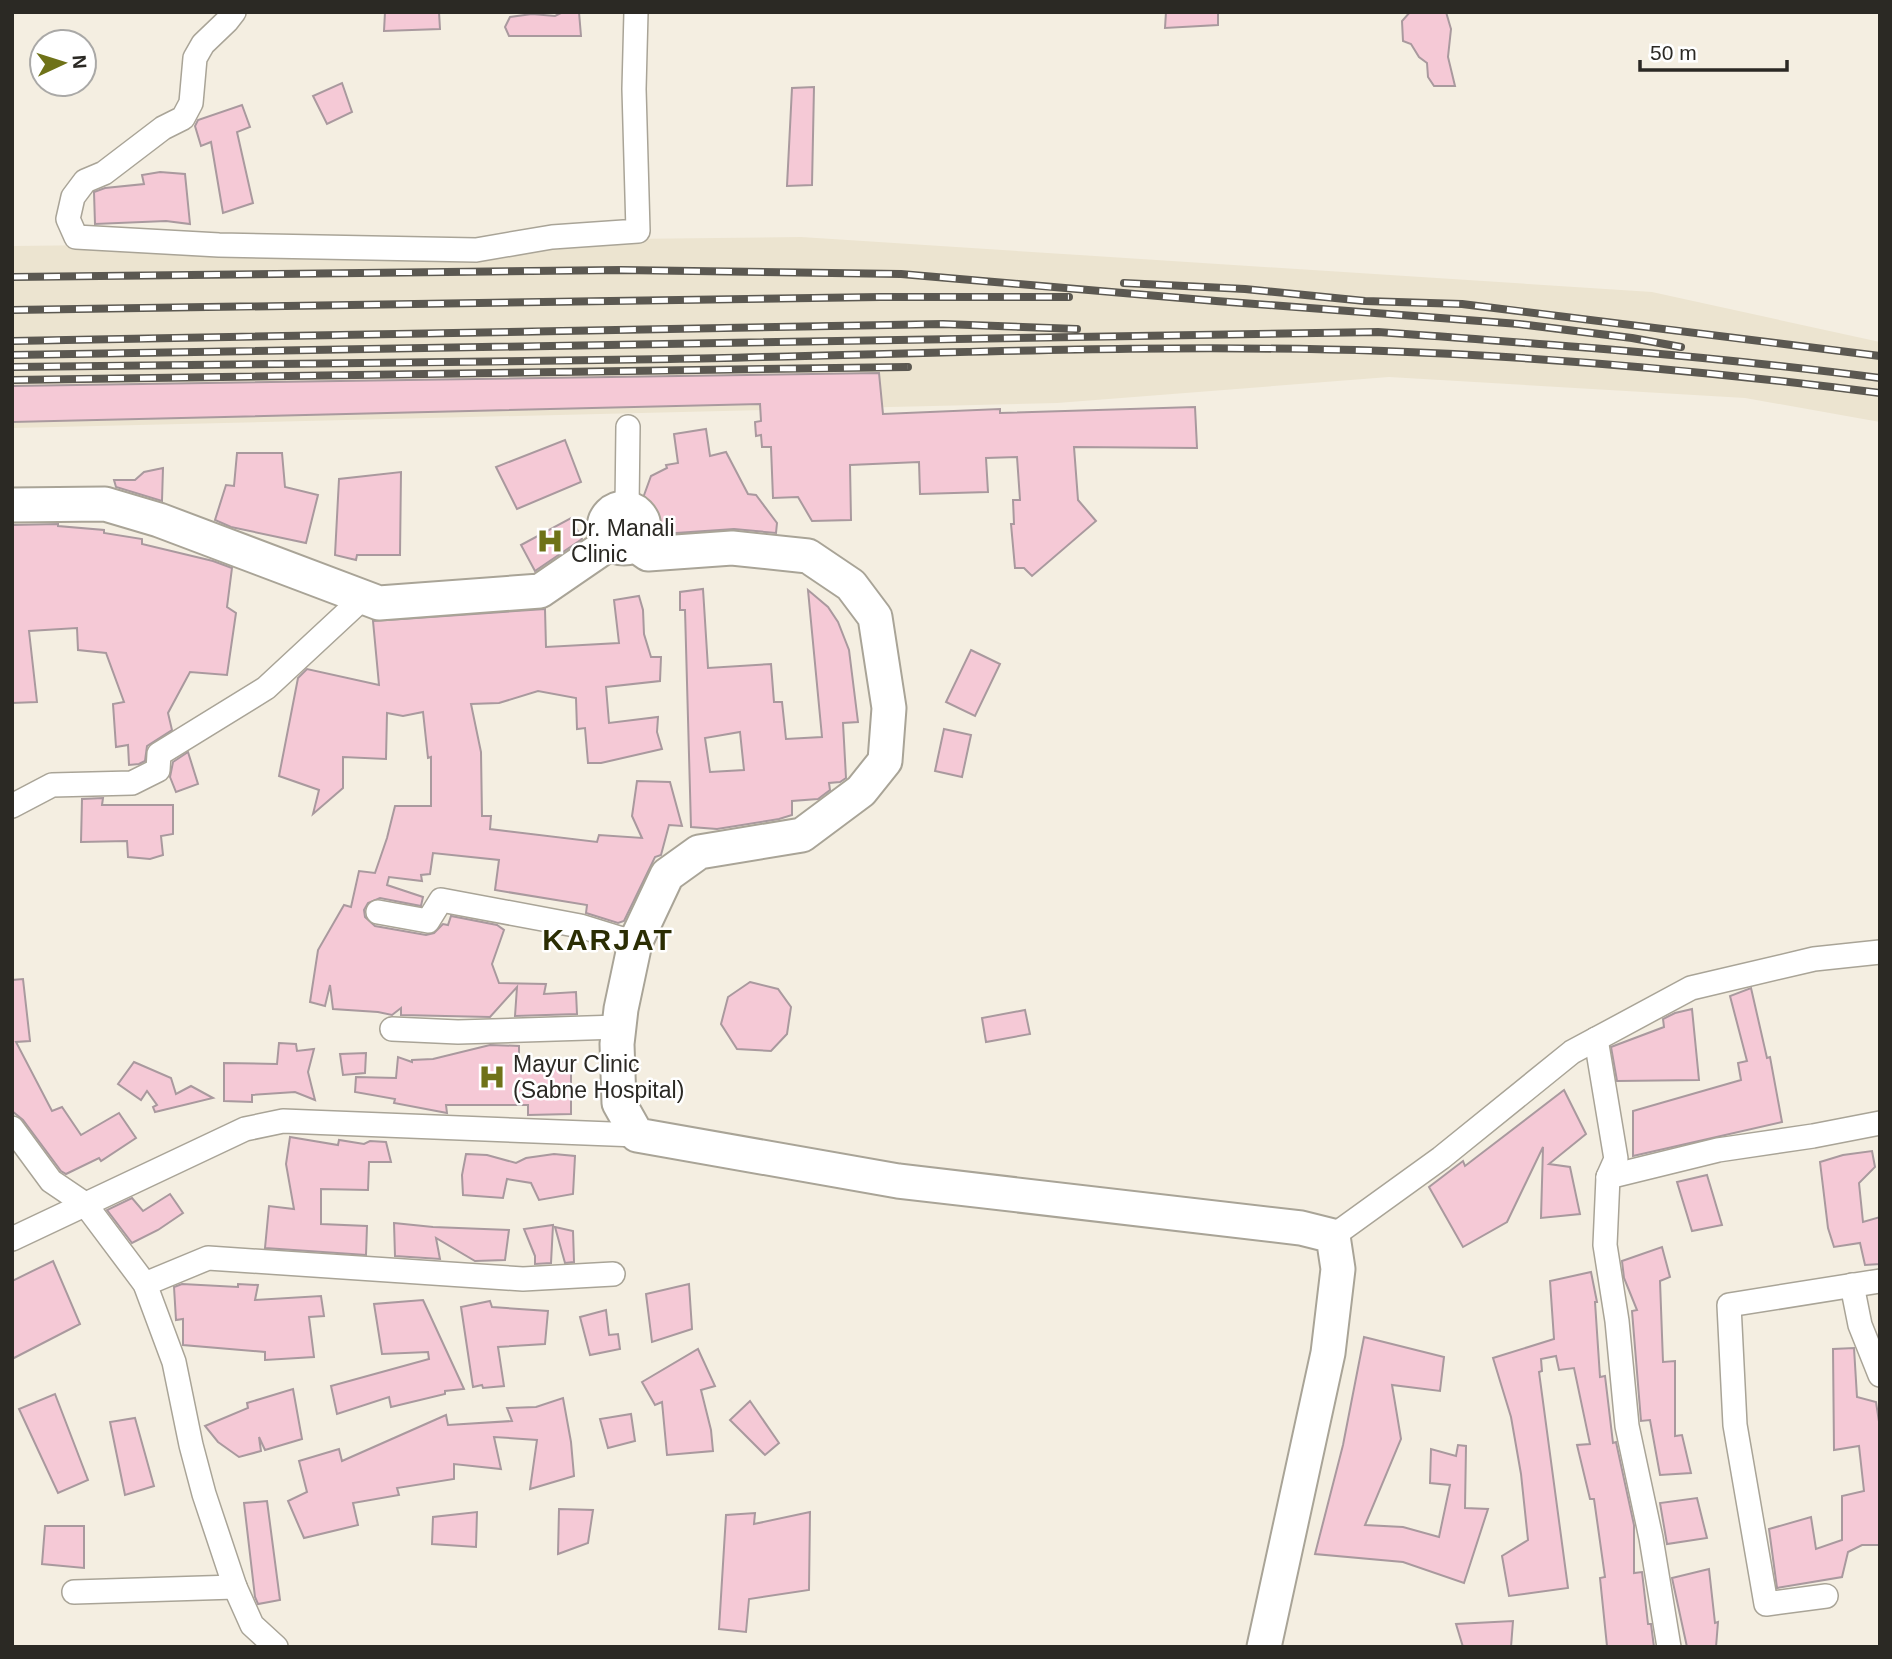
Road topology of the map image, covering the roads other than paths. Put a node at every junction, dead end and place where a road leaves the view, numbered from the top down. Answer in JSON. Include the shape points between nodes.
{"nodes":[{"id":1,"x":234,"y":12,"type":"edge"},
{"id":2,"x":636,"y":12,"type":"edge"},
{"id":3,"x":628,"y":428,"type":"dead end"},
{"id":4,"x":12,"y":505,"type":"edge"},
{"id":5,"x":627,"y":507,"type":"joint"},
{"id":6,"x":622,"y":544,"type":"junction"},
{"id":7,"x":364,"y":597,"type":"junction"},
{"id":8,"x":12,"y":806,"type":"edge"},
{"id":9,"x":378,"y":912,"type":"dead end"},
{"id":10,"x":635,"y":943,"type":"junction"},
{"id":11,"x":1880,"y":952,"type":"edge"},
{"id":12,"x":619,"y":1027,"type":"junction"},
{"id":13,"x":392,"y":1028,"type":"dead end"},
{"id":14,"x":1596,"y":1039,"type":"junction"},
{"id":15,"x":1880,"y":1123,"type":"edge"},
{"id":16,"x":12,"y":1128,"type":"edge"},
{"id":17,"x":637,"y":1135,"type":"junction"},
{"id":18,"x":1608,"y":1177,"type":"junction"},
{"id":19,"x":85,"y":1203,"type":"junction"},
{"id":20,"x":1333,"y":1237,"type":"junction"},
{"id":21,"x":12,"y":1239,"type":"edge"},
{"id":22,"x":613,"y":1274,"type":"dead end"},
{"id":23,"x":1880,"y":1281,"type":"edge"},
{"id":24,"x":145,"y":1284,"type":"junction"},
{"id":25,"x":1852,"y":1285,"type":"junction"},
{"id":26,"x":1880,"y":1375,"type":"edge"},
{"id":27,"x":235,"y":1587,"type":"junction"},
{"id":28,"x":74,"y":1592,"type":"dead end"},
{"id":29,"x":1826,"y":1595,"type":"dead end"},
{"id":30,"x":276,"y":1647,"type":"edge"},
{"id":31,"x":1264,"y":1647,"type":"edge"},
{"id":32,"x":1669,"y":1647,"type":"edge"}],
"edges":[{"from":1,"to":2,"type":"street","via":[[195,58],[191,103],[183,118],[104,173],[85,181],[73,197],[68,219],[76,237],[476,250],[551,237],[638,231]]},
{"from":3,"to":5,"type":"street"},
{"from":4,"to":7,"type":"street","via":[[105,504]]},
{"from":5,"to":6,"type":"street","via":[[614,509],[605,519],[604,531]]},
{"from":6,"to":7,"type":"street","via":[[540,591],[379,603]]},
{"from":6,"to":10,"type":"street","via":[[648,554],[732,548],[808,556],[851,585],[876,617],[889,708],[884,761],[861,791],[802,835],[699,852],[667,875]]},
{"from":7,"to":8,"type":"street","via":[[266,688],[159,754],[158,770],[132,783],[52,785]]},
{"from":9,"to":10,"type":"street","via":[[428,921],[441,900],[580,926]]},
{"from":10,"to":12,"type":"street"},
{"from":11,"to":14,"type":"street","via":[[1814,959],[1691,988]]},
{"from":12,"to":13,"type":"street","via":[[458,1032]]},
{"from":12,"to":17,"type":"street","via":[[619,1102]]},
{"from":14,"to":18,"type":"street","via":[[1616,1159]]},
{"from":14,"to":20,"type":"street","via":[[1572,1052]]},
{"from":15,"to":18,"type":"street","via":[[1718,1150]]},
{"from":16,"to":19,"type":"street","via":[[51,1181]]},
{"from":17,"to":19,"type":"street","via":[[283,1121],[245,1129]]},
{"from":17,"to":20,"type":"street","via":[[898,1181],[1301,1228]]},
{"from":18,"to":32,"type":"street","via":[[1605,1245],[1627,1426]]},
{"from":19,"to":21,"type":"street"},
{"from":19,"to":24,"type":"street"},
{"from":20,"to":31,"type":"street","via":[[1338,1269],[1328,1353]]},
{"from":22,"to":24,"type":"street","via":[[523,1279],[208,1258]]},
{"from":23,"to":25,"type":"street"},
{"from":24,"to":27,"type":"street","via":[[174,1362],[194,1457]]},
{"from":25,"to":26,"type":"street","via":[[1860,1325]]},
{"from":25,"to":29,"type":"street","via":[[1729,1306],[1735,1425],[1766,1604]]},
{"from":27,"to":28,"type":"street"},
{"from":27,"to":30,"type":"street","via":[[253,1625]]}]}
